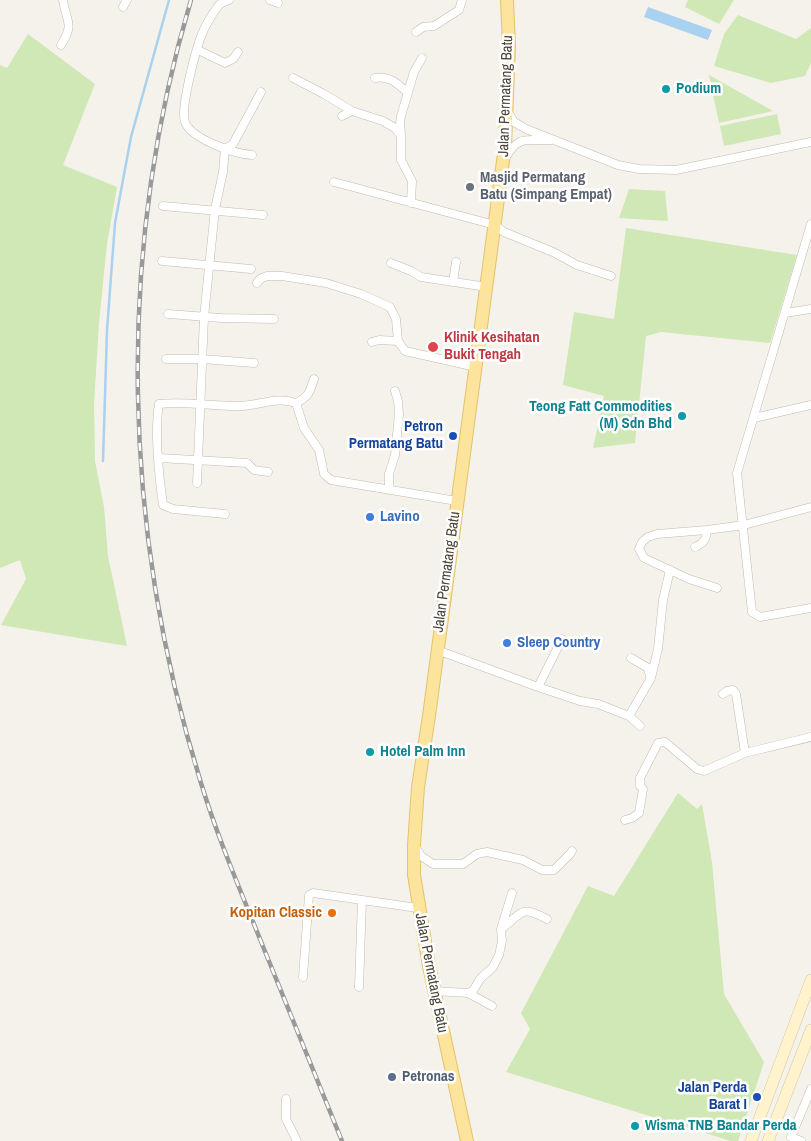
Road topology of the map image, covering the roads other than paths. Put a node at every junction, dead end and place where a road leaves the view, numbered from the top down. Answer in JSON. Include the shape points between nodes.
{"nodes":[{"id":1,"x":63,"y":0,"type":"edge"},
{"id":2,"x":229,"y":0,"type":"edge"},
{"id":3,"x":270,"y":0,"type":"edge"},
{"id":4,"x":462,"y":0,"type":"edge"},
{"id":5,"x":507,"y":0,"type":"edge"},
{"id":6,"x":278,"y":3,"type":"dead end"},
{"id":7,"x":416,"y":32,"type":"dead end"},
{"id":8,"x":61,"y":45,"type":"dead end"},
{"id":9,"x":198,"y":50,"type":"junction"},
{"id":10,"x":238,"y":52,"type":"dead end"},
{"id":11,"x":422,"y":58,"type":"dead end"},
{"id":12,"x":293,"y":78,"type":"dead end"},
{"id":13,"x":375,"y":78,"type":"dead end"},
{"id":14,"x":261,"y":92,"type":"dead end"},
{"id":15,"x":408,"y":93,"type":"junction"},
{"id":16,"x":352,"y":110,"type":"junction"},
{"id":17,"x":508,"y":112,"type":"junction"},
{"id":18,"x":342,"y":116,"type":"dead end"},
{"id":19,"x":401,"y":136,"type":"junction"},
{"id":20,"x":551,"y":140,"type":"junction"},
{"id":21,"x":811,"y":142,"type":"edge"},
{"id":22,"x":793,"y":147,"type":"junction"},
{"id":23,"x":811,"y":148,"type":"edge"},
{"id":24,"x":224,"y":149,"type":"junction"},
{"id":25,"x":252,"y":155,"type":"dead end"},
{"id":26,"x":503,"y":163,"type":"junction"},
{"id":27,"x":334,"y":182,"type":"dead end"},
{"id":28,"x":411,"y":203,"type":"junction"},
{"id":29,"x":163,"y":206,"type":"dead end"},
{"id":30,"x":215,"y":209,"type":"junction"},
{"id":31,"x":263,"y":214,"type":"dead end"},
{"id":32,"x":811,"y":224,"type":"edge"},
{"id":33,"x":495,"y":225,"type":"junction"},
{"id":34,"x":162,"y":261,"type":"dead end"},
{"id":35,"x":456,"y":262,"type":"dead end"},
{"id":36,"x":391,"y":263,"type":"dead end"},
{"id":37,"x":209,"y":266,"type":"junction"},
{"id":38,"x":252,"y":268,"type":"dead end"},
{"id":39,"x":611,"y":276,"type":"dead end"},
{"id":40,"x":257,"y":282,"type":"dead end"},
{"id":41,"x":453,"y":282,"type":"junction"},
{"id":42,"x":487,"y":287,"type":"junction"},
{"id":43,"x":811,"y":309,"type":"edge"},
{"id":44,"x":785,"y":313,"type":"junction"},
{"id":45,"x":168,"y":314,"type":"dead end"},
{"id":46,"x":204,"y":317,"type":"junction"},
{"id":47,"x":274,"y":319,"type":"dead end"},
{"id":48,"x":398,"y":341,"type":"junction"},
{"id":49,"x":372,"y":342,"type":"dead end"},
{"id":50,"x":166,"y":359,"type":"dead end"},
{"id":51,"x":202,"y":359,"type":"junction"},
{"id":52,"x":254,"y":363,"type":"dead end"},
{"id":53,"x":476,"y":367,"type":"junction"},
{"id":54,"x":314,"y":379,"type":"dead end"},
{"id":55,"x":395,"y":391,"type":"dead end"},
{"id":56,"x":296,"y":403,"type":"junction"},
{"id":57,"x":200,"y":404,"type":"junction"},
{"id":58,"x":811,"y":405,"type":"edge"},
{"id":59,"x":754,"y":418,"type":"junction"},
{"id":60,"x":159,"y":458,"type":"junction"},
{"id":61,"x":198,"y":460,"type":"junction"},
{"id":62,"x":268,"y":472,"type":"dead end"},
{"id":63,"x":196,"y":483,"type":"dead end"},
{"id":64,"x":389,"y":489,"type":"junction"},
{"id":65,"x":457,"y":500,"type":"junction"},
{"id":66,"x":811,"y":507,"type":"edge"},
{"id":67,"x":225,"y":514,"type":"dead end"},
{"id":68,"x":744,"y":524,"type":"junction"},
{"id":69,"x":707,"y":530,"type":"junction"},
{"id":70,"x":695,"y":547,"type":"dead end"},
{"id":71,"x":670,"y":570,"type":"junction"},
{"id":72,"x":717,"y":588,"type":"dead end"},
{"id":73,"x":811,"y":609,"type":"edge"},
{"id":74,"x":562,"y":639,"type":"dead end"},
{"id":75,"x":437,"y":650,"type":"junction"},
{"id":76,"x":631,"y":658,"type":"dead end"},
{"id":77,"x":651,"y":678,"type":"junction"},
{"id":78,"x":538,"y":687,"type":"junction"},
{"id":79,"x":723,"y":694,"type":"dead end"},
{"id":80,"x":629,"y":716,"type":"junction"},
{"id":81,"x":640,"y":726,"type":"dead end"},
{"id":82,"x":811,"y":737,"type":"edge"},
{"id":83,"x":745,"y":754,"type":"junction"},
{"id":84,"x":625,"y":820,"type":"dead end"},
{"id":85,"x":414,"y":845,"type":"junction"},
{"id":86,"x":572,"y":850,"type":"dead end"},
{"id":87,"x":512,"y":893,"type":"dead end"},
{"id":88,"x":362,"y":900,"type":"junction"},
{"id":89,"x":418,"y":908,"type":"junction"},
{"id":90,"x":548,"y":919,"type":"dead end"},
{"id":91,"x":501,"y":929,"type":"junction"},
{"id":92,"x":303,"y":977,"type":"dead end"},
{"id":93,"x":811,"y":980,"type":"edge"},
{"id":94,"x":359,"y":987,"type":"dead end"},
{"id":95,"x":434,"y":991,"type":"junction"},
{"id":96,"x":468,"y":993,"type":"junction"},
{"id":97,"x":492,"y":1006,"type":"dead end"},
{"id":98,"x":811,"y":1030,"type":"edge"},
{"id":99,"x":811,"y":1089,"type":"edge"},
{"id":100,"x":286,"y":1099,"type":"dead end"},
{"id":101,"x":297,"y":1141,"type":"edge"},
{"id":102,"x":466,"y":1141,"type":"edge"},
{"id":103,"x":751,"y":1141,"type":"edge"},
{"id":104,"x":768,"y":1141,"type":"edge"},
{"id":105,"x":801,"y":1141,"type":"edge"}],
"edges":[{"from":1,"to":8,"type":"street","via":[[69,24],[68,34]]},
{"from":2,"to":9,"type":"street","via":[[221,4],[213,15]]},
{"from":3,"to":6,"type":"street"},
{"from":4,"to":7,"type":"street","via":[[459,10],[434,26],[423,27]]},
{"from":5,"to":17,"type":"main road","name":"Jalan Permatang Batu"},
{"from":9,"to":10,"type":"street","via":[[225,63]]},
{"from":9,"to":24,"type":"street","via":[[184,106],[184,122],[199,138]]},
{"from":11,"to":15,"type":"street"},
{"from":12,"to":16,"type":"street"},
{"from":13,"to":15,"type":"street","via":[[383,76]]},
{"from":14,"to":24,"type":"street","via":[[233,144]]},
{"from":15,"to":19,"type":"street","via":[[400,123]]},
{"from":16,"to":18,"type":"street"},
{"from":16,"to":19,"type":"street","via":[[383,121]]},
{"from":17,"to":20,"type":"street","via":[[520,126]]},
{"from":17,"to":26,"type":"main road","name":"Jalan Permatang Batu"},
{"from":19,"to":28,"type":"street","via":[[400,160],[412,181]]},
{"from":20,"to":22,"type":"street","via":[[624,167],[668,171]]},
{"from":20,"to":26,"type":"street","via":[[518,142]]},
{"from":21,"to":22,"type":"street"},
{"from":22,"to":23,"type":"street"},
{"from":24,"to":25,"type":"street"},
{"from":24,"to":30,"type":"street","via":[[224,172]]},
{"from":26,"to":33,"type":"main road","name":"Jalan Permatang Batu"},
{"from":27,"to":28,"type":"street"},
{"from":28,"to":33,"type":"street"},
{"from":29,"to":30,"type":"street"},
{"from":30,"to":31,"type":"street"},
{"from":30,"to":37,"type":"street"},
{"from":32,"to":44,"type":"street"},
{"from":33,"to":39,"type":"street","via":[[577,265]]},
{"from":33,"to":42,"type":"main road","name":"Jalan Permatang Batu"},
{"from":34,"to":37,"type":"street"},
{"from":35,"to":41,"type":"street"},
{"from":36,"to":41,"type":"street","via":[[422,277]]},
{"from":37,"to":38,"type":"street"},
{"from":37,"to":46,"type":"street"},
{"from":40,"to":48,"type":"street","via":[[266,276],[282,276],[326,282],[361,294],[390,307],[396,319]]},
{"from":41,"to":42,"type":"street"},
{"from":42,"to":53,"type":"main road","name":"Jalan Permatang Batu"},
{"from":43,"to":44,"type":"street"},
{"from":44,"to":59,"type":"street"},
{"from":45,"to":46,"type":"street"},
{"from":46,"to":47,"type":"street"},
{"from":46,"to":51,"type":"street"},
{"from":48,"to":49,"type":"street"},
{"from":48,"to":53,"type":"street","via":[[405,351]]},
{"from":50,"to":51,"type":"street"},
{"from":51,"to":52,"type":"street"},
{"from":51,"to":57,"type":"street"},
{"from":53,"to":65,"type":"main road","name":"Jalan Permatang Batu"},
{"from":54,"to":56,"type":"street","via":[[305,399]]},
{"from":55,"to":64,"type":"street","via":[[399,414]]},
{"from":56,"to":57,"type":"street","via":[[288,400],[240,406]]},
{"from":56,"to":64,"type":"street","via":[[304,428],[319,450],[324,474],[330,480]]},
{"from":57,"to":60,"type":"street","via":[[159,404]]},
{"from":57,"to":61,"type":"street"},
{"from":58,"to":59,"type":"street"},
{"from":59,"to":68,"type":"street","via":[[737,473]]},
{"from":60,"to":61,"type":"street"},
{"from":60,"to":67,"type":"street","via":[[164,505],[173,509]]},
{"from":61,"to":62,"type":"street","via":[[247,463],[254,470]]},
{"from":61,"to":63,"type":"street"},
{"from":64,"to":65,"type":"street"},
{"from":65,"to":75,"type":"main road","name":"Jalan Permatang Batu"},
{"from":66,"to":68,"type":"street"},
{"from":68,"to":69,"type":"street"},
{"from":68,"to":73,"type":"street","via":[[752,612],[760,617]]},
{"from":69,"to":70,"type":"street","via":[[706,539]]},
{"from":69,"to":71,"type":"street","via":[[657,534],[642,542],[639,550],[644,558]]},
{"from":71,"to":72,"type":"street"},
{"from":71,"to":77,"type":"street"},
{"from":74,"to":78,"type":"street"},
{"from":75,"to":78,"type":"street"},
{"from":75,"to":85,"type":"main road","name":"Jalan Permatang Batu","via":[[418,786]]},
{"from":76,"to":77,"type":"street","via":[[648,668]]},
{"from":77,"to":80,"type":"street"},
{"from":78,"to":80,"type":"street"},
{"from":79,"to":83,"type":"street","via":[[733,690],[736,694]]},
{"from":80,"to":81,"type":"street"},
{"from":82,"to":83,"type":"street"},
{"from":83,"to":84,"type":"street","via":[[704,771],[697,769],[665,742],[658,743],[640,778],[643,789],[638,813]]},
{"from":85,"to":86,"type":"street","via":[[432,864],[463,864],[477,854],[487,852],[523,860],[542,870],[554,870]]},
{"from":85,"to":89,"type":"main road","name":"Jalan Permatang Batu"},
{"from":87,"to":91,"type":"street"},
{"from":88,"to":89,"type":"street"},
{"from":88,"to":92,"type":"street","via":[[309,895]]},
{"from":88,"to":94,"type":"street"},
{"from":89,"to":95,"type":"main road","name":"Jalan Permatang Batu"},
{"from":90,"to":91,"type":"street","via":[[530,910],[522,912]]},
{"from":91,"to":96,"type":"street","via":[[501,948],[493,968],[480,979],[474,991]]},
{"from":93,"to":103,"type":"street"},
{"from":95,"to":96,"type":"street"},
{"from":95,"to":102,"type":"main road","name":"Jalan Permatang Batu"},
{"from":96,"to":97,"type":"street"},
{"from":98,"to":104,"type":"street"},
{"from":99,"to":105,"type":"street","via":[[791,1137]]},
{"from":100,"to":101,"type":"street","via":[[286,1119]]}]}
